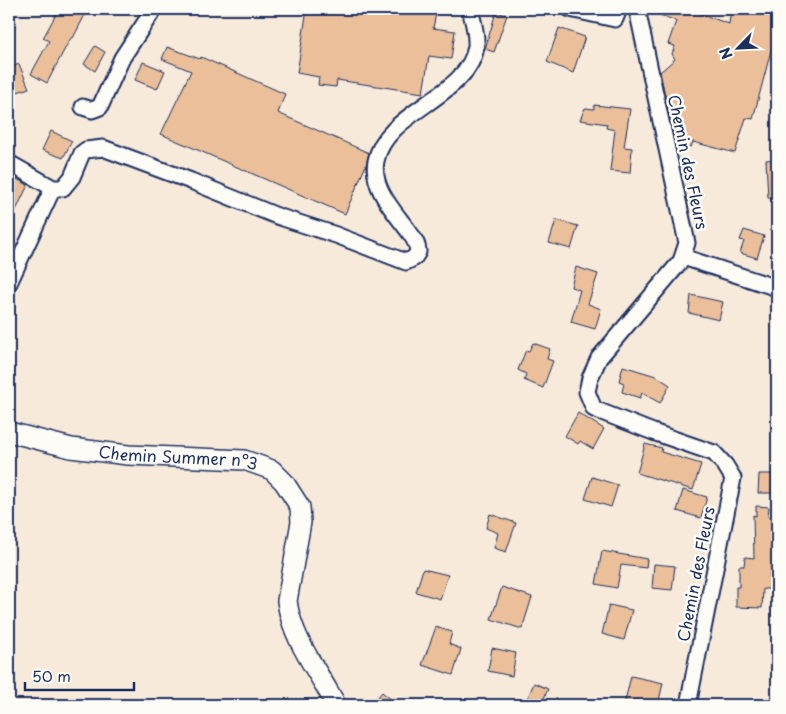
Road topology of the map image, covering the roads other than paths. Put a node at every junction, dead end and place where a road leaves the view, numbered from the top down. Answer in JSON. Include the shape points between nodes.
{"nodes":[{"id":1,"x":154,"y":9,"type":"edge"},
{"id":2,"x":470,"y":9,"type":"edge"},
{"id":3,"x":570,"y":9,"type":"edge"},
{"id":4,"x":619,"y":9,"type":"edge"},
{"id":5,"x":637,"y":9,"type":"edge"},
{"id":6,"x":83,"y":107,"type":"dead end"},
{"id":7,"x":9,"y":163,"type":"edge"},
{"id":8,"x":53,"y":188,"type":"junction"},
{"id":9,"x":683,"y":257,"type":"junction"},
{"id":10,"x":9,"y":283,"type":"edge"},
{"id":11,"x":777,"y":288,"type":"edge"},
{"id":12,"x":9,"y":432,"type":"edge"},
{"id":13,"x":336,"y":705,"type":"edge"},
{"id":14,"x":688,"y":705,"type":"edge"}],
"edges":[{"from":1,"to":6,"type":"street","via":[[122,58],[100,107],[92,110]]},
{"from":2,"to":8,"type":"street","via":[[476,48],[470,62],[455,82],[405,120],[379,148],[375,164],[383,195],[418,247],[414,258],[406,262],[103,148],[82,153],[68,184],[63,188]]},
{"from":3,"to":4,"type":"street","via":[[615,19]]},
{"from":5,"to":9,"type":"street","name":"Chemin des Fleurs","via":[[687,243]]},
{"from":7,"to":8,"type":"street"},
{"from":8,"to":10,"type":"street"},
{"from":9,"to":11,"type":"street"},
{"from":9,"to":14,"type":"street","name":"Chemin des Fleurs","via":[[599,358],[587,392],[594,408],[714,453],[733,478]]},
{"from":12,"to":13,"type":"street","name":"Chemin Summer n°3","via":[[71,448],[128,455],[244,460],[272,470],[300,507],[301,522],[287,601],[292,624]]}]}
